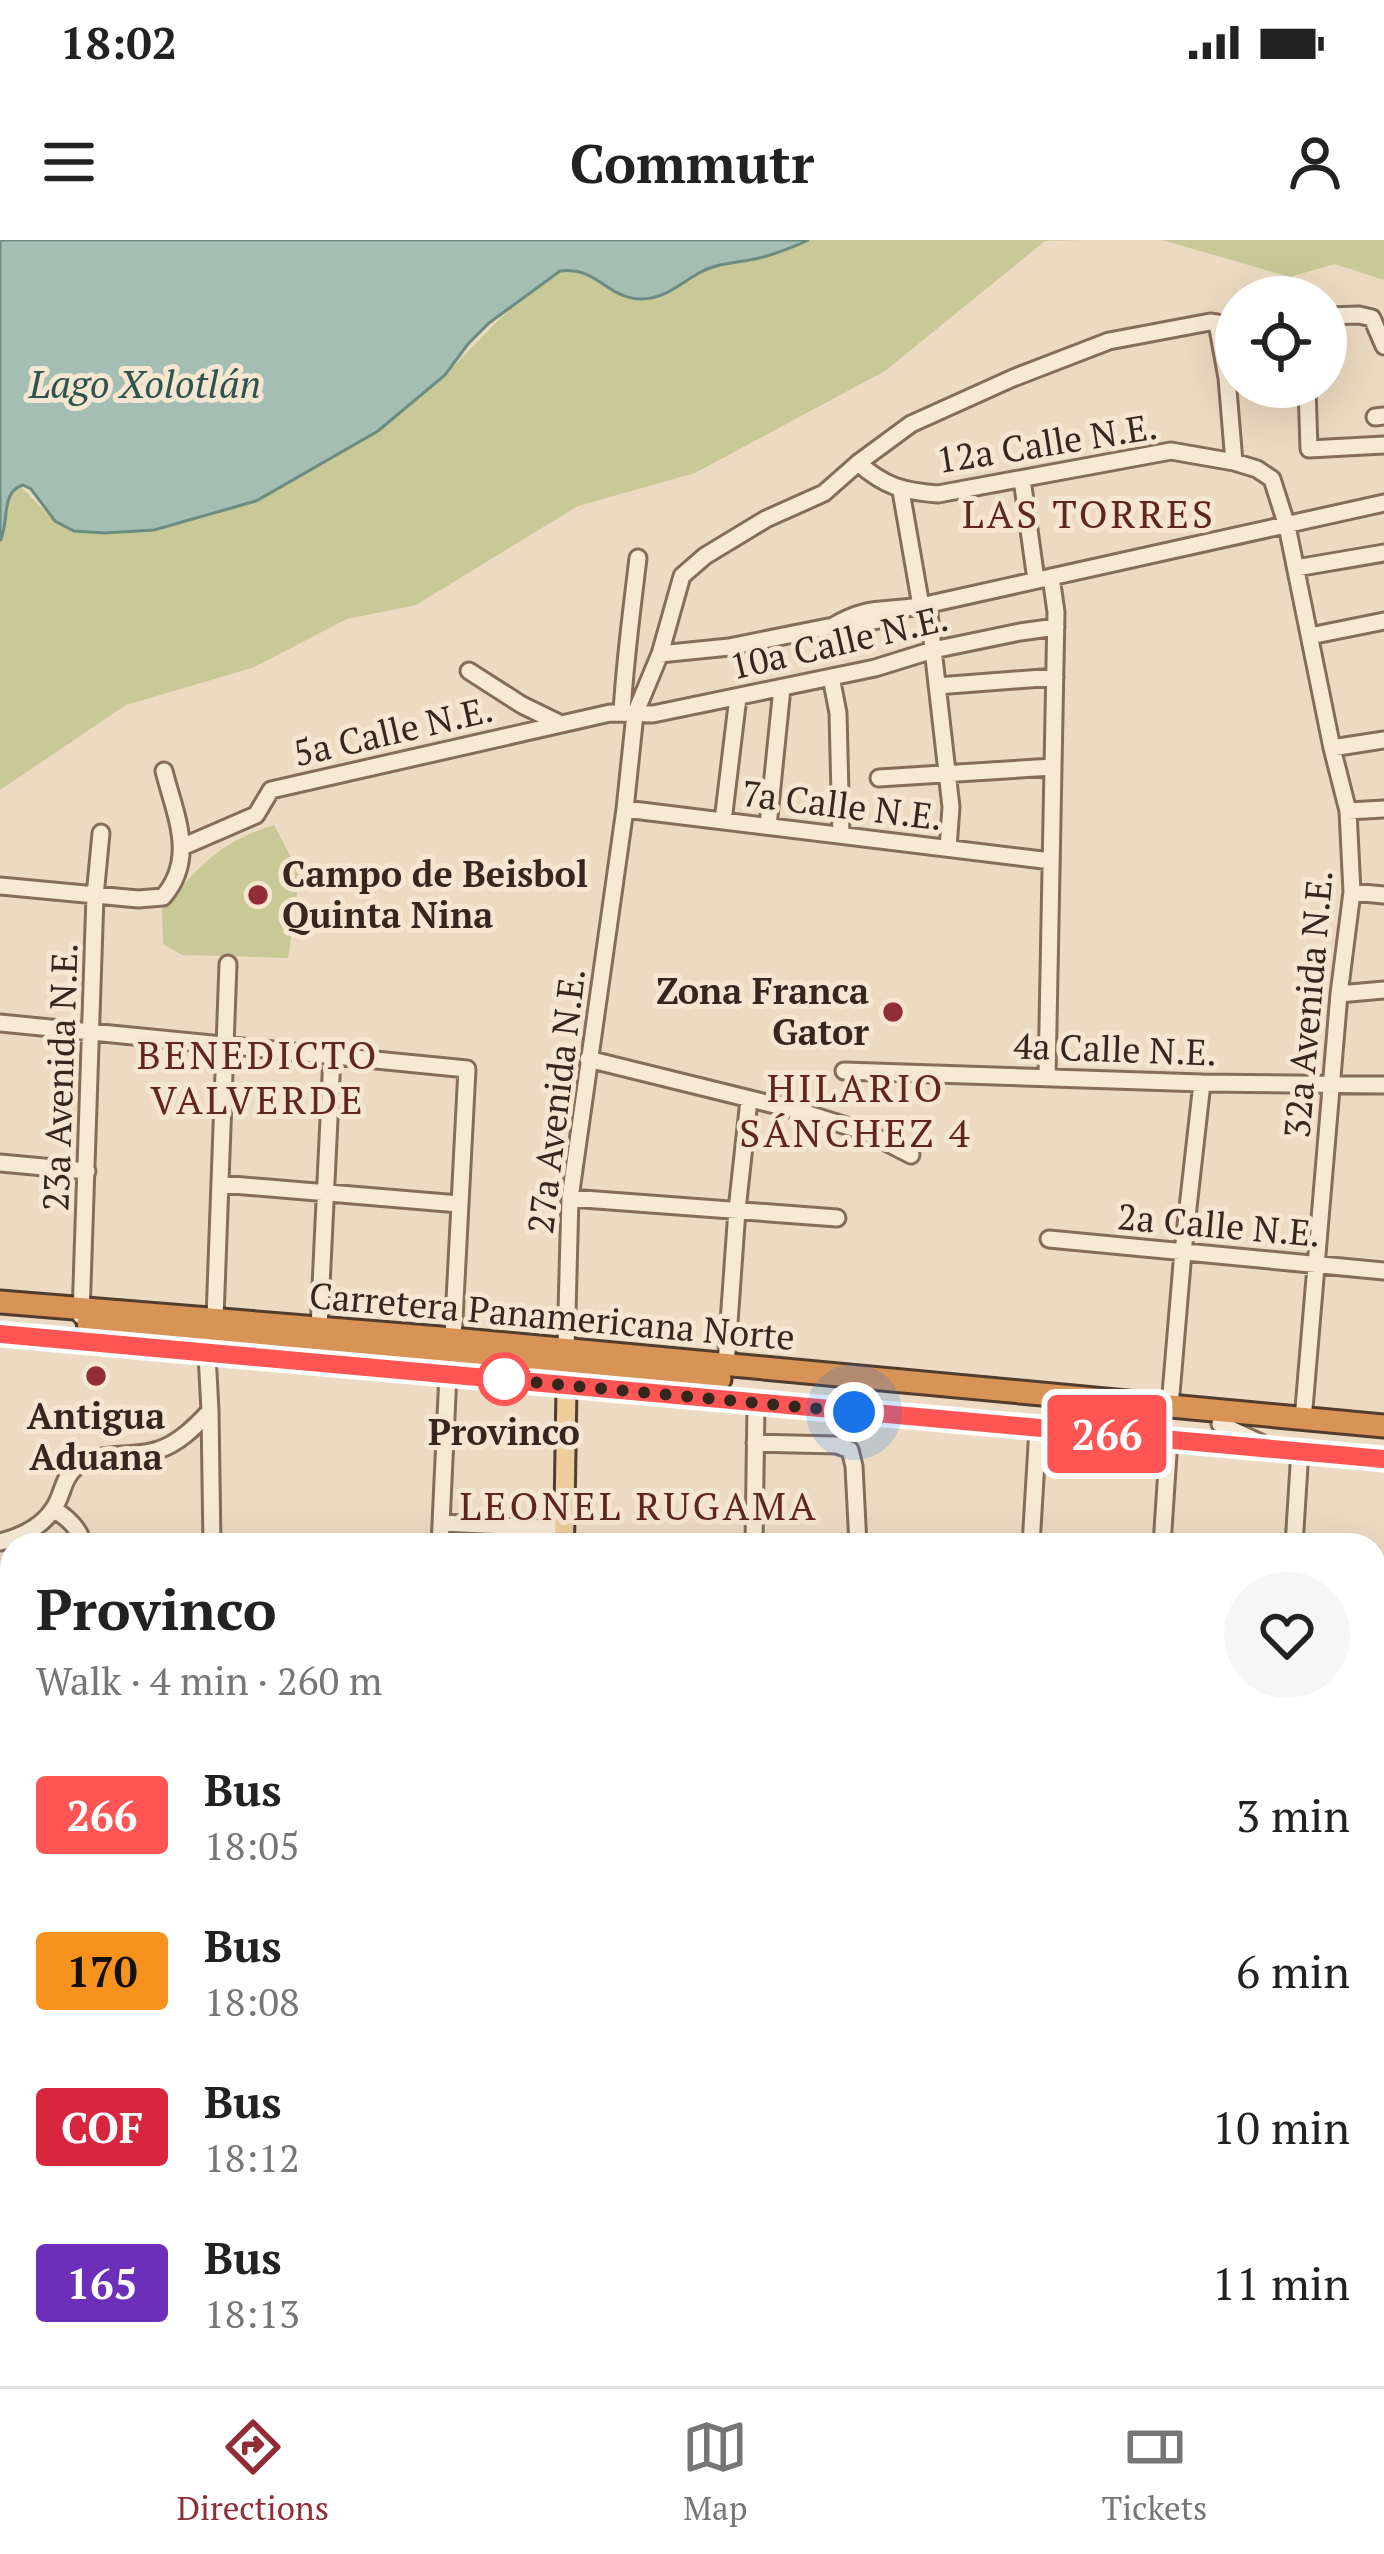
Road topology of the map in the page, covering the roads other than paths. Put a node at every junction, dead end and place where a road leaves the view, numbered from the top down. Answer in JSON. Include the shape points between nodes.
{"nodes":[{"id":1,"x":1347,"y":317,"type":"edge"},
{"id":2,"x":1384,"y":346,"type":"edge"},
{"id":3,"x":1307,"y":408,"type":"edge"},
{"id":4,"x":1384,"y":445,"type":"edge"},
{"id":5,"x":1234,"y":462,"type":"junction"},
{"id":6,"x":858,"y":463,"type":"junction"},
{"id":7,"x":1022,"y":479,"type":"junction"},
{"id":8,"x":901,"y":490,"type":"junction"},
{"id":9,"x":1384,"y":503,"type":"edge"},
{"id":10,"x":1287,"y":526,"type":"junction"},
{"id":11,"x":1384,"y":553,"type":"edge"},
{"id":12,"x":638,"y":558,"type":"dead end"},
{"id":13,"x":1296,"y":568,"type":"junction"},
{"id":14,"x":1043,"y":578,"type":"junction"},
{"id":15,"x":925,"y":606,"type":"junction"},
{"id":16,"x":1384,"y":621,"type":"edge"},
{"id":17,"x":1056,"y":628,"type":"junction"},
{"id":18,"x":1310,"y":636,"type":"junction"},
{"id":19,"x":933,"y":650,"type":"junction"},
{"id":20,"x":660,"y":654,"type":"junction"},
{"id":21,"x":469,"y":671,"type":"dead end"},
{"id":22,"x":831,"y":677,"type":"junction"},
{"id":23,"x":1055,"y":677,"type":"junction"},
{"id":24,"x":938,"y":686,"type":"junction"},
{"id":25,"x":782,"y":688,"type":"junction"},
{"id":26,"x":738,"y":698,"type":"junction"},
{"id":27,"x":628,"y":713,"type":"junction"},
{"id":28,"x":561,"y":724,"type":"junction"},
{"id":29,"x":1384,"y":740,"type":"edge"},
{"id":30,"x":1332,"y":748,"type":"junction"},
{"id":31,"x":1053,"y":767,"type":"junction"},
{"id":32,"x":164,"y":771,"type":"dead end"},
{"id":33,"x":948,"y":772,"type":"junction"},
{"id":34,"x":879,"y":778,"type":"dead end"},
{"id":35,"x":625,"y":808,"type":"junction"},
{"id":36,"x":1384,"y":809,"type":"edge"},
{"id":37,"x":1348,"y":812,"type":"junction"},
{"id":38,"x":723,"y":821,"type":"junction"},
{"id":39,"x":768,"y":826,"type":"junction"},
{"id":40,"x":100,"y":833,"type":"dead end"},
{"id":41,"x":841,"y":835,"type":"junction"},
{"id":42,"x":182,"y":847,"type":"junction"},
{"id":43,"x":948,"y":848,"type":"junction"},
{"id":44,"x":1051,"y":861,"type":"junction"},
{"id":45,"x":0,"y":886,"type":"edge"},
{"id":46,"x":1352,"y":892,"type":"junction"},
{"id":47,"x":1384,"y":895,"type":"edge"},
{"id":48,"x":95,"y":896,"type":"junction"},
{"id":49,"x":228,"y":964,"type":"dead end"},
{"id":50,"x":1384,"y":990,"type":"edge"},
{"id":51,"x":1340,"y":994,"type":"junction"},
{"id":52,"x":0,"y":1023,"type":"edge"},
{"id":53,"x":91,"y":1031,"type":"junction"},
{"id":54,"x":226,"y":1045,"type":"junction"},
{"id":55,"x":332,"y":1056,"type":"junction"},
{"id":56,"x":589,"y":1058,"type":"junction"},
{"id":57,"x":844,"y":1071,"type":"dead end"},
{"id":58,"x":1047,"y":1077,"type":"junction"},
{"id":59,"x":1202,"y":1083,"type":"junction"},
{"id":60,"x":1332,"y":1083,"type":"junction"},
{"id":61,"x":1384,"y":1084,"type":"edge"},
{"id":62,"x":749,"y":1100,"type":"junction"},
{"id":63,"x":911,"y":1155,"type":"dead end"},
{"id":64,"x":0,"y":1163,"type":"edge"},
{"id":65,"x":87,"y":1171,"type":"junction"},
{"id":66,"x":221,"y":1184,"type":"junction"},
{"id":67,"x":325,"y":1193,"type":"junction"},
{"id":68,"x":570,"y":1198,"type":"junction"},
{"id":69,"x":459,"y":1204,"type":"junction"},
{"id":70,"x":737,"y":1210,"type":"junction"},
{"id":71,"x":837,"y":1218,"type":"dead end"},
{"id":72,"x":1049,"y":1239,"type":"dead end"},
{"id":73,"x":1183,"y":1252,"type":"junction"},
{"id":74,"x":1316,"y":1264,"type":"junction"},
{"id":75,"x":1384,"y":1271,"type":"edge"},
{"id":76,"x":0,"y":1302,"type":"edge"},
{"id":77,"x":0,"y":1315,"type":"edge"},
{"id":78,"x":81,"y":1316,"type":"junction"},
{"id":79,"x":215,"y":1318,"type":"junction"},
{"id":80,"x":319,"y":1328,"type":"junction"},
{"id":81,"x":0,"y":1334,"type":"edge"},
{"id":82,"x":453,"y":1339,"type":"junction"},
{"id":83,"x":207,"y":1354,"type":"junction"},
{"id":84,"x":726,"y":1365,"type":"junction"},
{"id":85,"x":567,"y":1367,"type":"junction"},
{"id":86,"x":448,"y":1374,"type":"junction"},
{"id":87,"x":756,"y":1404,"type":"junction"},
{"id":88,"x":1170,"y":1406,"type":"junction"},
{"id":89,"x":210,"y":1412,"type":"junction"},
{"id":90,"x":1304,"y":1420,"type":"junction"},
{"id":91,"x":1220,"y":1424,"type":"junction"},
{"id":92,"x":1384,"y":1426,"type":"edge"},
{"id":93,"x":1045,"y":1428,"type":"junction"},
{"id":94,"x":1169,"y":1439,"type":"junction"},
{"id":95,"x":1384,"y":1440,"type":"edge"},
{"id":96,"x":754,"y":1443,"type":"junction"},
{"id":97,"x":1270,"y":1448,"type":"junction"},
{"id":98,"x":1300,"y":1450,"type":"junction"},
{"id":99,"x":1384,"y":1459,"type":"edge"},
{"id":100,"x":54,"y":1509,"type":"junction"},
{"id":101,"x":442,"y":1523,"type":"junction"},
{"id":102,"x":27,"y":1533,"type":"edge"},
{"id":103,"x":79,"y":1533,"type":"edge"},
{"id":104,"x":212,"y":1533,"type":"edge"},
{"id":105,"x":441,"y":1533,"type":"edge"},
{"id":106,"x":529,"y":1533,"type":"edge"},
{"id":107,"x":564,"y":1533,"type":"edge"},
{"id":108,"x":754,"y":1533,"type":"edge"},
{"id":109,"x":857,"y":1533,"type":"edge"},
{"id":110,"x":1032,"y":1533,"type":"edge"},
{"id":111,"x":1163,"y":1533,"type":"edge"},
{"id":112,"x":1295,"y":1533,"type":"edge"}],
"edges":[{"from":1,"to":2,"type":"street","via":[[1372,318]]},
{"from":3,"to":4,"type":"street","via":[[1310,449]]},
{"from":5,"to":6,"type":"street","name":"27a Avenida N.E.","via":[[1227,378],[1217,323],[1210,322],[1108,341],[1013,378],[911,424]]},
{"from":5,"to":7,"type":"street","name":"12a Calle N.E.","via":[[1171,451]]},
{"from":5,"to":10,"type":"street","name":"12a Calle N.E.","via":[[1272,479]]},
{"from":6,"to":8,"type":"street","name":"12a Calle N.E."},
{"from":6,"to":20,"type":"street","name":"27a Avenida N.E.","via":[[824,493],[766,518],[682,576]]},
{"from":7,"to":8,"type":"street","name":"12a Calle N.E.","via":[[938,494]]},
{"from":7,"to":14,"type":"street"},
{"from":8,"to":15,"type":"street"},
{"from":9,"to":10,"type":"street"},
{"from":10,"to":13,"type":"street","name":"32a Avenida N.E."},
{"from":10,"to":14,"type":"street"},
{"from":11,"to":13,"type":"street"},
{"from":12,"to":27,"type":"street","via":[[626,650]]},
{"from":13,"to":18,"type":"street","name":"32a Avenida N.E."},
{"from":14,"to":15,"type":"street"},
{"from":14,"to":17,"type":"street"},
{"from":15,"to":19,"type":"street"},
{"from":15,"to":20,"type":"street","via":[[855,626]]},
{"from":16,"to":18,"type":"street"},
{"from":17,"to":19,"type":"street","name":"10a Calle N.E."},
{"from":17,"to":23,"type":"street"},
{"from":18,"to":30,"type":"street","name":"32a Avenida N.E."},
{"from":19,"to":22,"type":"street","name":"10a Calle N.E."},
{"from":19,"to":24,"type":"street"},
{"from":20,"to":27,"type":"street","name":"27a Avenida N.E."},
{"from":21,"to":28,"type":"street"},
{"from":22,"to":25,"type":"street","name":"10a Calle N.E."},
{"from":22,"to":41,"type":"street"},
{"from":23,"to":24,"type":"street"},
{"from":23,"to":31,"type":"street"},
{"from":24,"to":33,"type":"street"},
{"from":25,"to":26,"type":"street","name":"10a Calle N.E."},
{"from":25,"to":39,"type":"street"},
{"from":26,"to":27,"type":"street","name":"10a Calle N.E."},
{"from":26,"to":38,"type":"street"},
{"from":27,"to":28,"type":"street","name":"5a Calle N.E."},
{"from":27,"to":35,"type":"street","name":"27a Avenida N.E."},
{"from":28,"to":42,"type":"street","name":"5a Calle N.E.","via":[[272,790],[256,815]]},
{"from":29,"to":30,"type":"street"},
{"from":30,"to":37,"type":"street","name":"32a Avenida N.E."},
{"from":31,"to":33,"type":"street"},
{"from":31,"to":44,"type":"street"},
{"from":32,"to":42,"type":"street"},
{"from":33,"to":34,"type":"street"},
{"from":33,"to":43,"type":"street"},
{"from":35,"to":38,"type":"street","name":"7a Calle N.E."},
{"from":35,"to":56,"type":"street","name":"27a Avenida N.E."},
{"from":36,"to":37,"type":"street"},
{"from":37,"to":46,"type":"street","name":"32a Avenida N.E."},
{"from":38,"to":39,"type":"street","name":"7a Calle N.E."},
{"from":39,"to":41,"type":"street","name":"7a Calle N.E."},
{"from":40,"to":48,"type":"street","name":"23a Avenida N.E."},
{"from":41,"to":43,"type":"street","name":"7a Calle N.E."},
{"from":42,"to":48,"type":"street","via":[[179,874],[163,897]]},
{"from":43,"to":44,"type":"street","name":"7a Calle N.E."},
{"from":44,"to":58,"type":"street"},
{"from":45,"to":48,"type":"street"},
{"from":46,"to":47,"type":"street"},
{"from":46,"to":51,"type":"street","name":"32a Avenida N.E."},
{"from":48,"to":53,"type":"street","name":"23a Avenida N.E."},
{"from":49,"to":54,"type":"street"},
{"from":50,"to":51,"type":"street"},
{"from":51,"to":60,"type":"street","name":"32a Avenida N.E."},
{"from":52,"to":53,"type":"street"},
{"from":53,"to":54,"type":"street"},
{"from":53,"to":65,"type":"street","name":"23a Avenida N.E."},
{"from":54,"to":55,"type":"street"},
{"from":54,"to":66,"type":"street"},
{"from":55,"to":67,"type":"street"},
{"from":55,"to":69,"type":"street","via":[[467,1069]]},
{"from":56,"to":62,"type":"street"},
{"from":56,"to":68,"type":"street","name":"27a Avenida N.E."},
{"from":57,"to":58,"type":"street","name":"4a Calle N.E."},
{"from":58,"to":59,"type":"street","name":"4a Calle N.E."},
{"from":59,"to":60,"type":"street","name":"4a Calle N.E."},
{"from":59,"to":73,"type":"street"},
{"from":60,"to":61,"type":"street","name":"4a Calle N.E."},
{"from":60,"to":74,"type":"street","name":"32a Avenida N.E."},
{"from":62,"to":63,"type":"street","via":[[866,1132]]},
{"from":62,"to":70,"type":"street"},
{"from":64,"to":65,"type":"street"},
{"from":65,"to":78,"type":"street","name":"23a Avenida N.E."},
{"from":66,"to":67,"type":"street"},
{"from":66,"to":79,"type":"street"},
{"from":67,"to":69,"type":"street"},
{"from":67,"to":80,"type":"street"},
{"from":68,"to":70,"type":"street"},
{"from":68,"to":85,"type":"street","name":"27a Avenida N.E."},
{"from":69,"to":82,"type":"street"},
{"from":70,"to":71,"type":"street"},
{"from":70,"to":84,"type":"street"},
{"from":72,"to":73,"type":"street","name":"2a Calle N.E."},
{"from":73,"to":74,"type":"street","name":"2a Calle N.E."},
{"from":73,"to":88,"type":"street"},
{"from":74,"to":75,"type":"street","name":"2a Calle N.E."},
{"from":74,"to":90,"type":"street","name":"32a Avenida N.E."},
{"from":76,"to":78,"type":"highway","name":"Carretera Panamericana Norte"},
{"from":77,"to":78,"type":"highway","name":"Carretera Panamericana Norte"},
{"from":78,"to":79,"type":"highway","name":"Carretera Panamericana Norte"},
{"from":78,"to":83,"type":"highway","via":[[104,1332],[166,1338]]},
{"from":78,"to":85,"type":"highway","name":"Carretera Panamericana Norte"},
{"from":79,"to":80,"type":"highway","name":"Carretera Panamericana Norte"},
{"from":80,"to":82,"type":"highway","name":"Carretera Panamericana Norte"},
{"from":81,"to":83,"type":"street"},
{"from":82,"to":85,"type":"highway","name":"Carretera Panamericana Norte"},
{"from":83,"to":86,"type":"street"},
{"from":83,"to":89,"type":"street"},
{"from":84,"to":85,"type":"highway","name":"Carretera Panamericana Norte"},
{"from":84,"to":88,"type":"highway","name":"Carretera Panamericana Norte"},
{"from":85,"to":86,"type":"street"},
{"from":85,"to":87,"type":"street"},
{"from":85,"to":91,"type":"highway","name":"Carretera Panamericana Norte"},
{"from":85,"to":107,"type":"main road"},
{"from":86,"to":101,"type":"street"},
{"from":87,"to":93,"type":"street"},
{"from":87,"to":96,"type":"street"},
{"from":88,"to":90,"type":"highway","name":"Carretera Panamericana Norte"},
{"from":89,"to":100,"type":"street","via":[[158,1450],[74,1468]]},
{"from":89,"to":104,"type":"street"},
{"from":90,"to":92,"type":"highway","name":"Carretera Panamericana Norte"},
{"from":91,"to":95,"type":"highway","name":"Carretera Panamericana Norte"},
{"from":91,"to":97,"type":"street"},
{"from":93,"to":94,"type":"street"},
{"from":93,"to":110,"type":"street"},
{"from":94,"to":97,"type":"street"},
{"from":94,"to":111,"type":"street"},
{"from":96,"to":108,"type":"street"},
{"from":96,"to":109,"type":"street","via":[[850,1450]]},
{"from":97,"to":98,"type":"street"},
{"from":98,"to":99,"type":"street"},
{"from":98,"to":112,"type":"street"},
{"from":100,"to":102,"type":"street"},
{"from":100,"to":103,"type":"street"},
{"from":101,"to":105,"type":"street"},
{"from":101,"to":106,"type":"street"}]}
